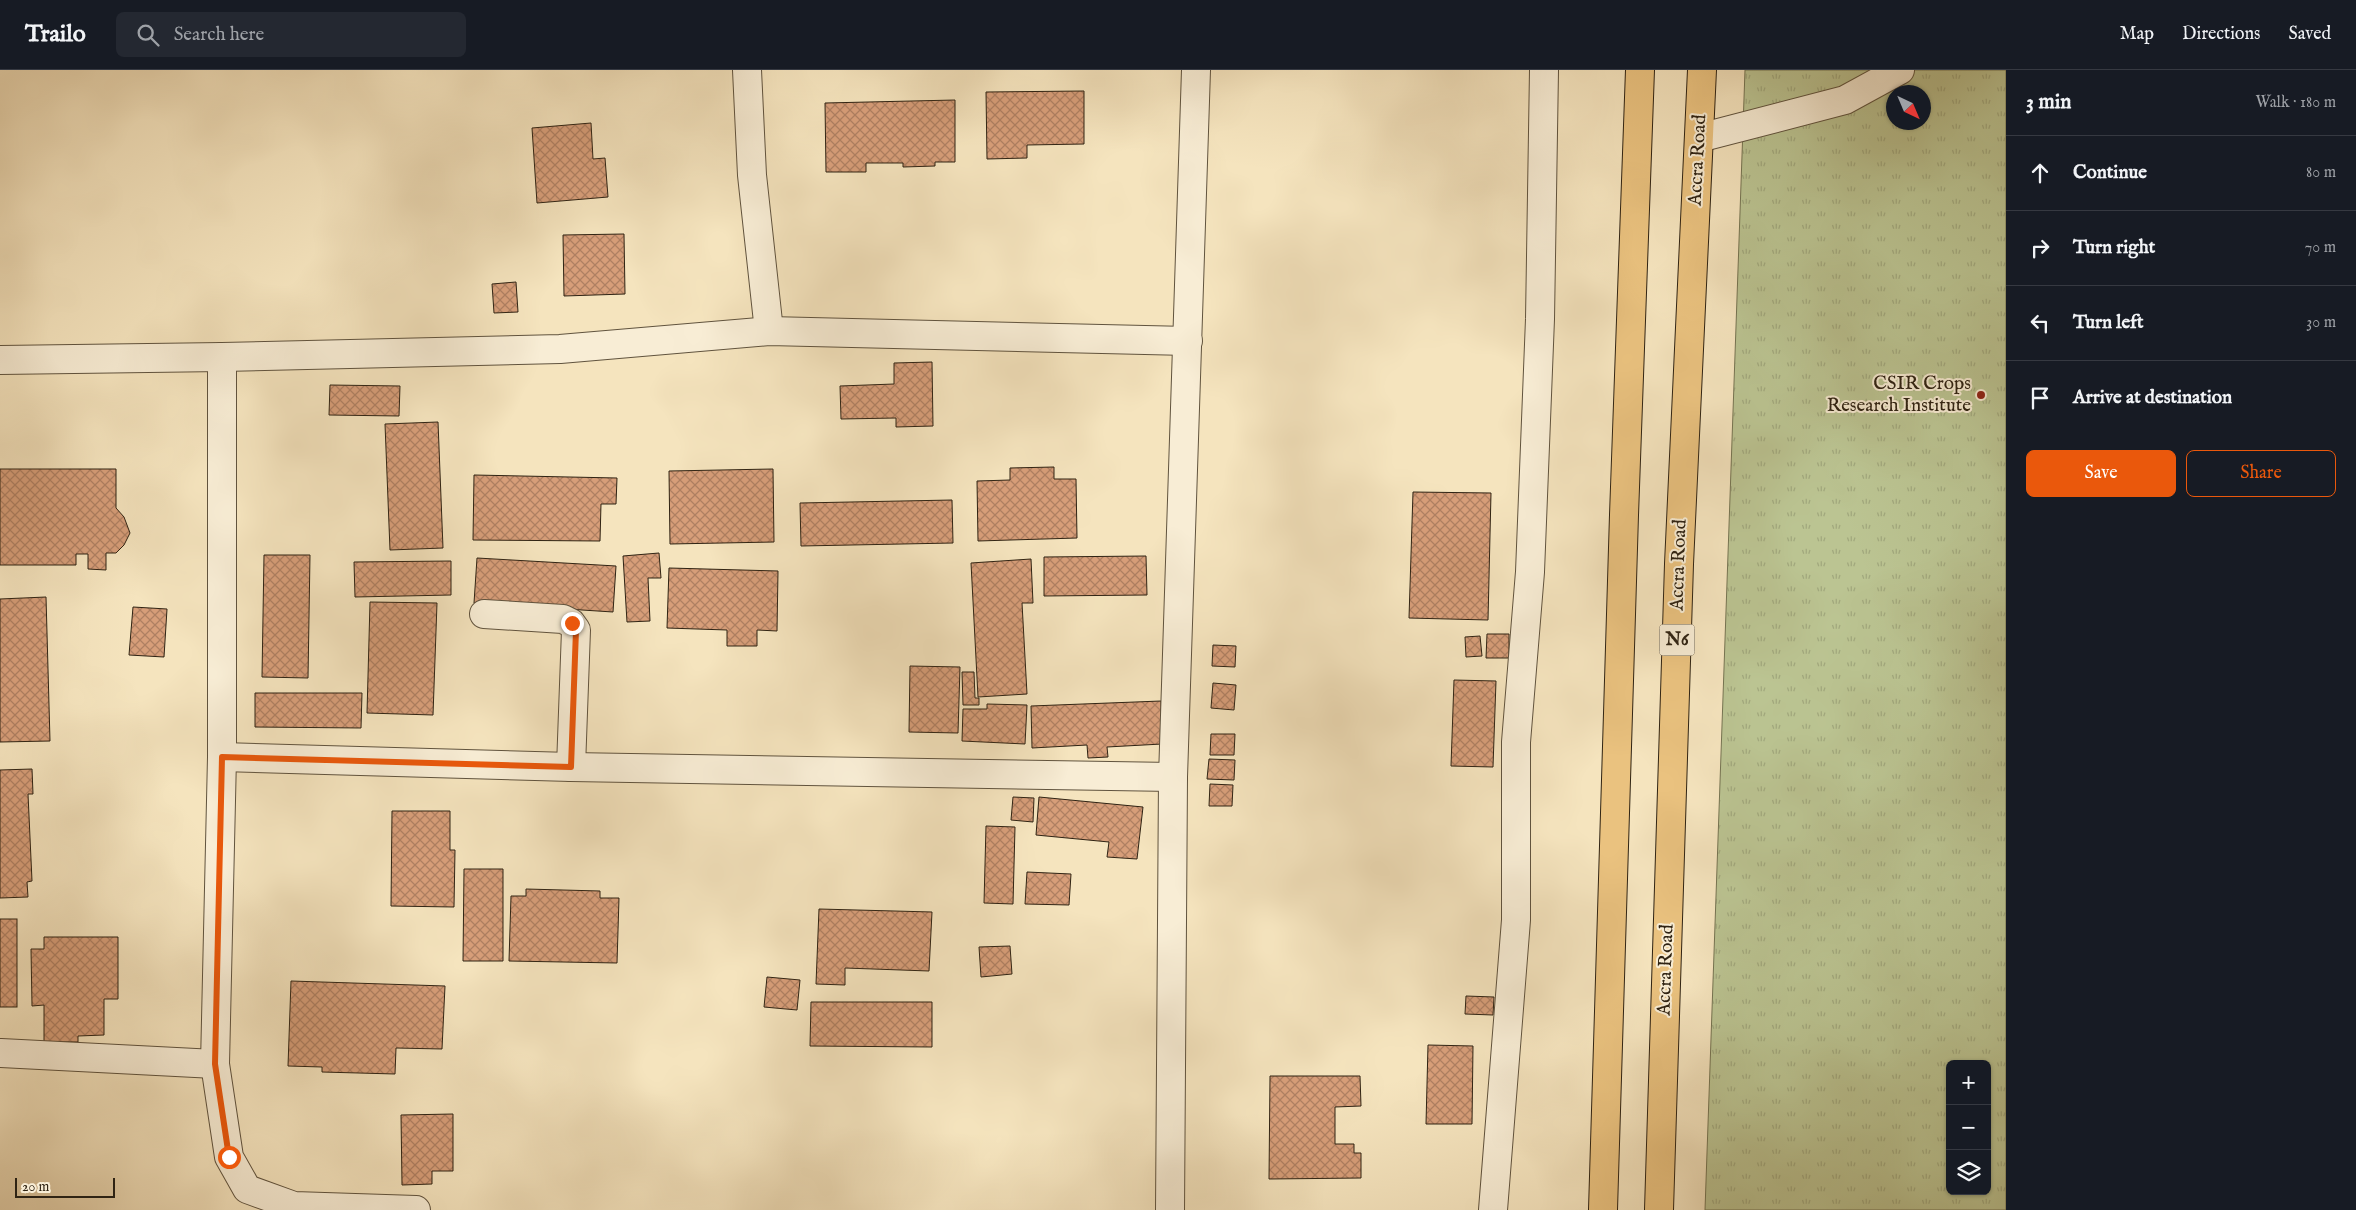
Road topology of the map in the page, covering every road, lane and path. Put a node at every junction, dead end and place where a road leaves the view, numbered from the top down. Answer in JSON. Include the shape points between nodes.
{"nodes":[{"id":1,"x":747,"y":70,"type":"edge"},
{"id":2,"x":1196,"y":70,"type":"edge"},
{"id":3,"x":1544,"y":70,"type":"edge"},
{"id":4,"x":1640,"y":70,"type":"edge"},
{"id":5,"x":1702,"y":70,"type":"edge"},
{"id":6,"x":1900,"y":70,"type":"edge"},
{"id":7,"x":1699,"y":138,"type":"junction"},
{"id":8,"x":769,"y":331,"type":"junction"},
{"id":9,"x":1188,"y":341,"type":"junction"},
{"id":10,"x":222,"y":357,"type":"junction"},
{"id":11,"x":0,"y":360,"type":"edge"},
{"id":12,"x":484,"y":614,"type":"dead end"},
{"id":13,"x":222,"y":757,"type":"junction"},
{"id":14,"x":571,"y":767,"type":"junction"},
{"id":15,"x":1173,"y":777,"type":"junction"},
{"id":16,"x":1,"y":1053,"type":"edge"},
{"id":17,"x":215,"y":1064,"type":"junction"},
{"id":18,"x":416,"y":1210,"type":"edge"},
{"id":19,"x":1170,"y":1210,"type":"edge"},
{"id":20,"x":1493,"y":1210,"type":"edge"},
{"id":21,"x":1603,"y":1210,"type":"edge"},
{"id":22,"x":1659,"y":1210,"type":"edge"}],
"edges":[{"from":1,"to":8,"type":"street","via":[[752,175]]},
{"from":2,"to":9,"type":"street"},
{"from":3,"to":20,"type":"street","via":[[1540,319],[1530,572],[1516,742],[1516,920]]},
{"from":4,"to":21,"type":"highway"},
{"from":5,"to":7,"type":"highway","name":"Accra Road","number":"N6"},
{"from":6,"to":7,"type":"street","via":[[1845,100]]},
{"from":7,"to":22,"type":"highway","name":"Accra Road","number":"N6","via":[[1679,564]]},
{"from":8,"to":9,"type":"street"},
{"from":8,"to":10,"type":"street","via":[[560,349]]},
{"from":9,"to":15,"type":"street"},
{"from":10,"to":11,"type":"street"},
{"from":10,"to":13,"type":"street"},
{"from":12,"to":14,"type":"street","via":[[563,619],[572,623],[576,630]]},
{"from":13,"to":14,"type":"street"},
{"from":13,"to":17,"type":"street"},
{"from":14,"to":15,"type":"street"},
{"from":15,"to":19,"type":"street"},
{"from":16,"to":17,"type":"street"},
{"from":17,"to":18,"type":"street","via":[[229,1157],[247,1188],[294,1206]]}]}
